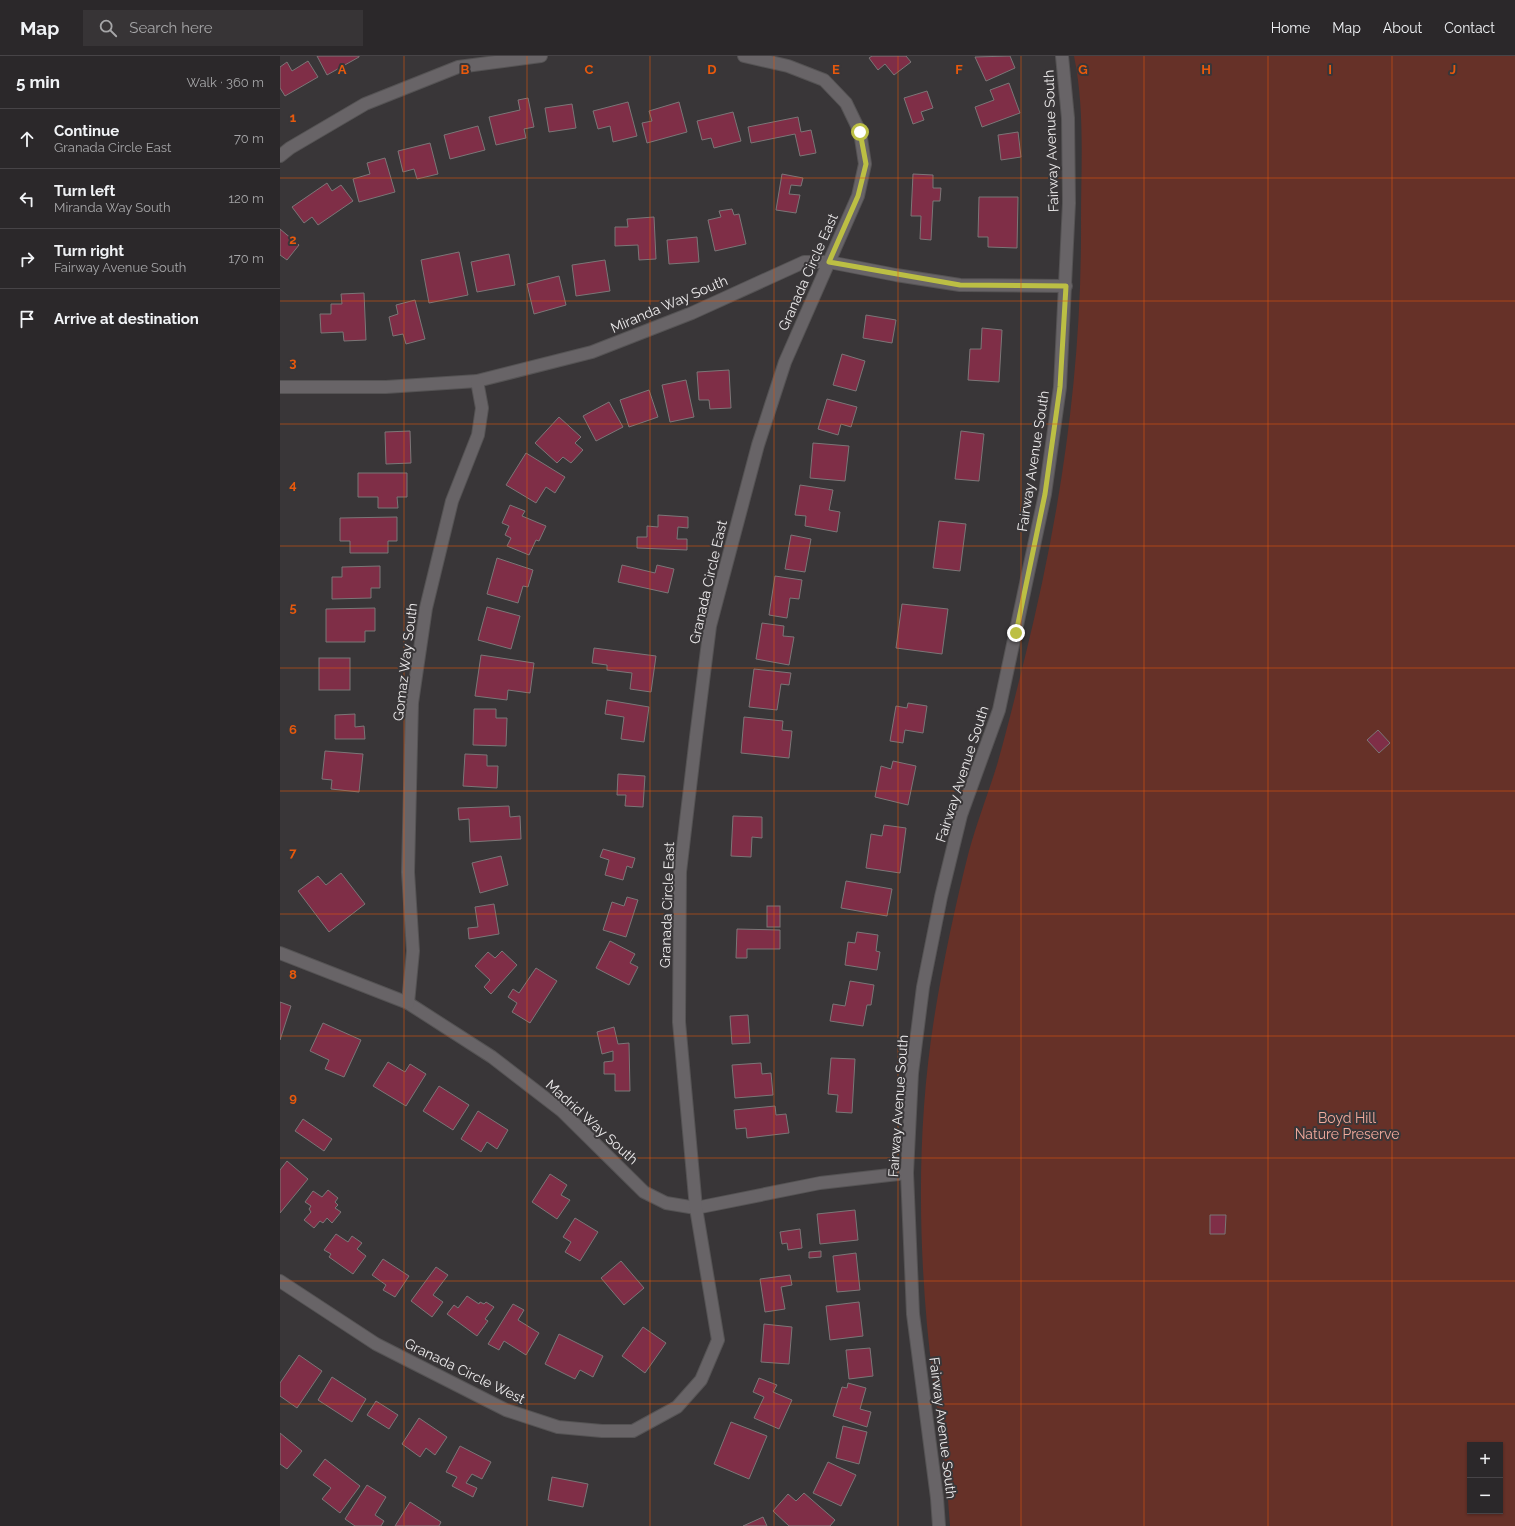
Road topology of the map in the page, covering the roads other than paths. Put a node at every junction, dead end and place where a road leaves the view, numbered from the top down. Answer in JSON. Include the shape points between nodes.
{"nodes":[{"id":1,"x":541,"y":56,"type":"edge"},
{"id":2,"x":744,"y":56,"type":"edge"},
{"id":3,"x":1062,"y":56,"type":"edge"},
{"id":4,"x":457,"y":62,"type":"edge"},
{"id":5,"x":280,"y":156,"type":"edge"},
{"id":6,"x":829,"y":262,"type":"junction"},
{"id":7,"x":1066,"y":286,"type":"junction"},
{"id":8,"x":477,"y":381,"type":"junction"},
{"id":9,"x":280,"y":387,"type":"edge"},
{"id":10,"x":280,"y":953,"type":"edge"},
{"id":11,"x":408,"y":1003,"type":"junction"},
{"id":12,"x":907,"y":1173,"type":"junction"},
{"id":13,"x":696,"y":1208,"type":"junction"},
{"id":14,"x":282,"y":1287,"type":"edge"},
{"id":15,"x":939,"y":1526,"type":"edge"}],
"edges":[{"from":1,"to":4,"type":"street"},
{"from":2,"to":6,"type":"street","name":"Granada Circle East","via":[[788,66],[824,80],[846,103],[860,132],[866,164],[858,196]]},
{"from":3,"to":7,"type":"street","name":"Fairway Avenue South","via":[[1068,118],[1070,203]]},
{"from":4,"to":5,"type":"street","via":[[365,104]]},
{"from":6,"to":7,"type":"street","name":"Miranda Way South","via":[[960,285]]},
{"from":6,"to":8,"type":"street","name":"Miranda Way South","via":[[804,262],[692,313],[592,352]]},
{"from":6,"to":13,"type":"street","name":"Granada Circle East","via":[[785,362],[758,445],[710,626],[680,872],[678,1022]]},
{"from":7,"to":12,"type":"street","name":"Fairway Avenue South","via":[[1060,387],[1045,494],[999,710],[961,815],[941,898],[924,987],[912,1073]]},
{"from":8,"to":9,"type":"street","name":"Miranda Way South","via":[[386,387]]},
{"from":8,"to":11,"type":"street","name":"Gomaz Way South","via":[[482,408],[478,435],[452,501],[426,608],[412,703],[408,872],[413,951]]},
{"from":10,"to":11,"type":"street","name":"Madrid Way South"},
{"from":11,"to":13,"type":"street","name":"Madrid Way South","via":[[492,1057],[562,1111],[644,1192],[666,1203]]},
{"from":12,"to":13,"type":"street","name":"Madrid Way South","via":[[820,1184]]},
{"from":12,"to":15,"type":"street","name":"Fairway Avenue South","via":[[913,1314]]},
{"from":13,"to":14,"type":"street","name":"Granada Circle West","via":[[718,1340],[701,1380],[677,1407],[633,1431],[558,1427],[506,1410],[376,1344]]}]}
